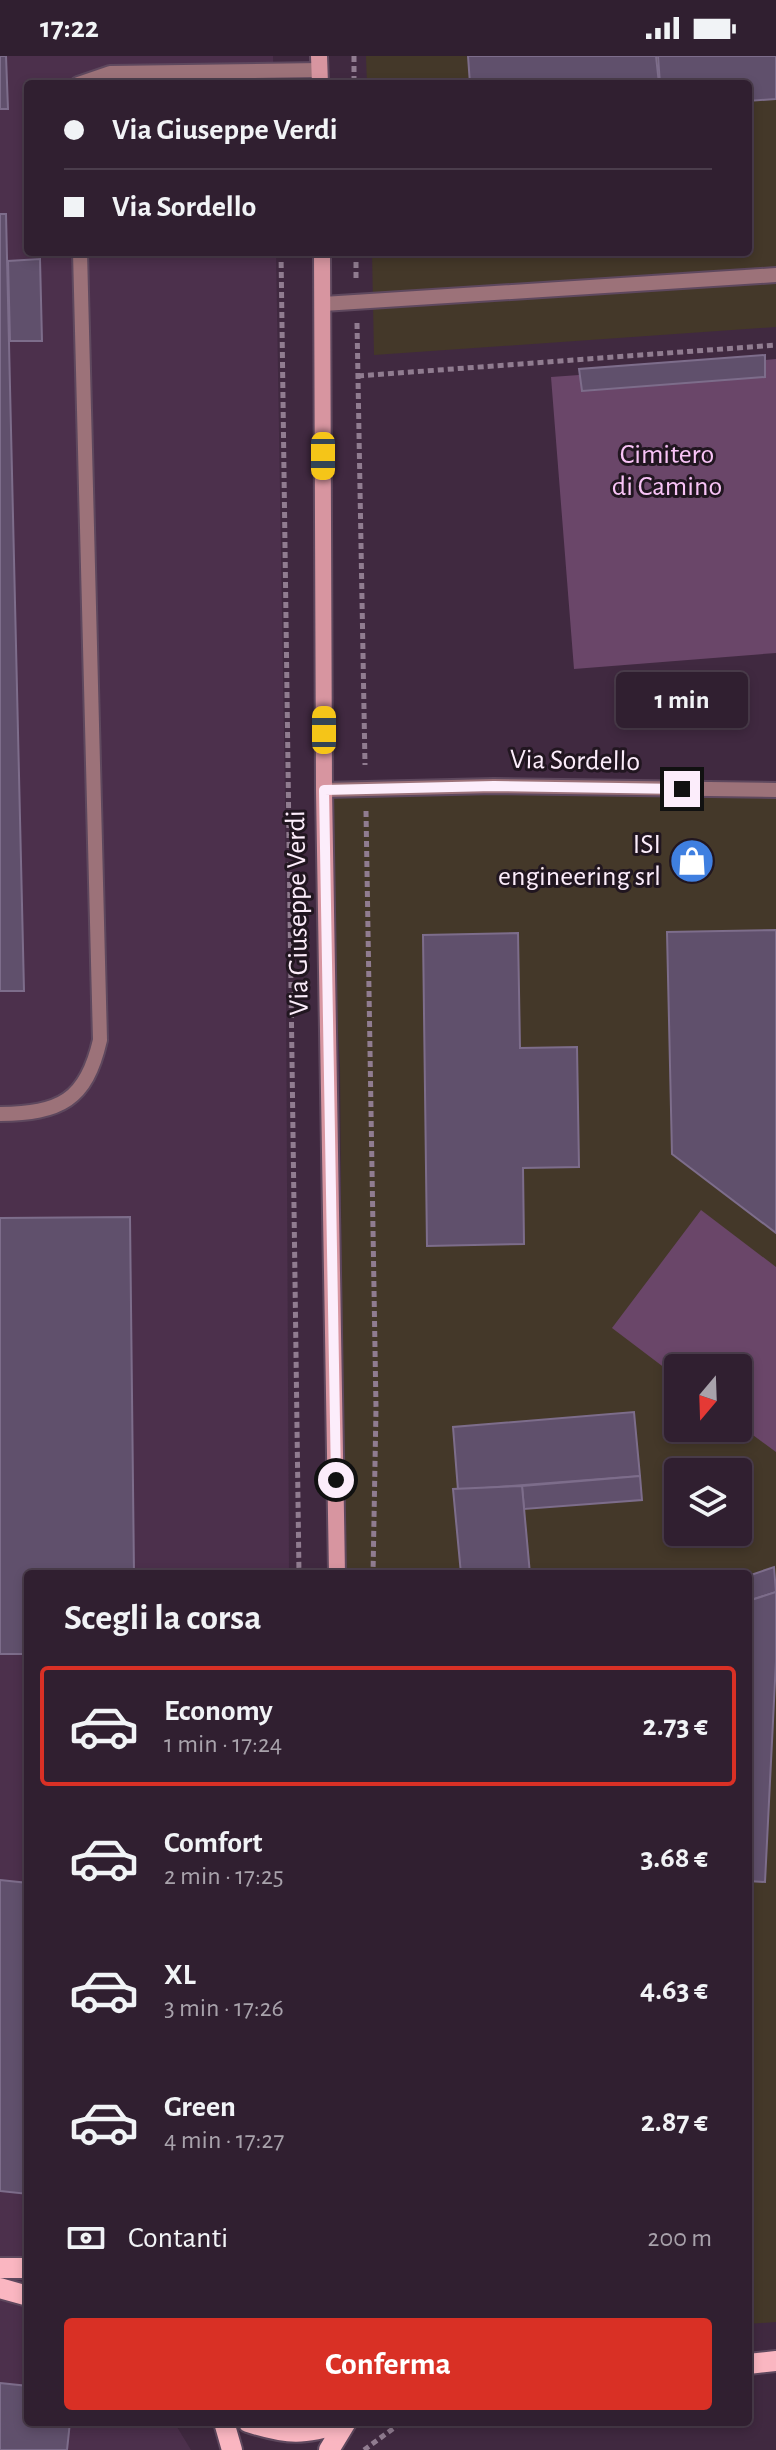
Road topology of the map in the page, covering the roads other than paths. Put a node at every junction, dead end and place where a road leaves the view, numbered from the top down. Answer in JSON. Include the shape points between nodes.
{"nodes":[{"id":1,"x":320,"y":70,"type":"edge"},
{"id":2,"x":90,"y":80,"type":"edge"},
{"id":3,"x":80,"y":256,"type":"edge"},
{"id":4,"x":322,"y":256,"type":"edge"},
{"id":5,"x":776,"y":275,"type":"edge"},
{"id":6,"x":323,"y":304,"type":"junction"},
{"id":7,"x":324,"y":790,"type":"junction"},
{"id":8,"x":776,"y":790,"type":"edge"},
{"id":9,"x":0,"y":1114,"type":"edge"},
{"id":10,"x":337,"y":1570,"type":"edge"},
{"id":11,"x":0,"y":2268,"type":"edge"},
{"id":12,"x":24,"y":2268,"type":"edge"},
{"id":13,"x":0,"y":2288,"type":"edge"},
{"id":14,"x":24,"y":2295,"type":"edge"},
{"id":15,"x":776,"y":2361,"type":"edge"},
{"id":16,"x":752,"y":2364,"type":"edge"},
{"id":17,"x":225,"y":2426,"type":"edge"},
{"id":18,"x":260,"y":2426,"type":"edge"},
{"id":19,"x":332,"y":2426,"type":"edge"},
{"id":20,"x":343,"y":2426,"type":"edge"},
{"id":21,"x":232,"y":2450,"type":"edge"},
{"id":22,"x":329,"y":2450,"type":"edge"}],
"edges":[{"from":1,"to":2,"type":"lane","via":[[110,73]]},
{"from":3,"to":9,"type":"lane","via":[[100,1040],[82,1086],[62,1104],[32,1114]]},
{"from":4,"to":6,"type":"main road","name":"Via Giuseppe Verdi"},
{"from":5,"to":6,"type":"lane"},
{"from":6,"to":7,"type":"main road","name":"Via Giuseppe Verdi"},
{"from":7,"to":8,"type":"lane","name":"Via Sordello"},
{"from":7,"to":10,"type":"main road","name":"Via Giuseppe Verdi"},
{"from":11,"to":12,"type":"main road"},
{"from":13,"to":14,"type":"main road"},
{"from":15,"to":16,"type":"main road"},
{"from":17,"to":21,"type":"main road"},
{"from":18,"to":19,"type":"main road","via":[[279,2432]]},
{"from":20,"to":22,"type":"main road"}]}
